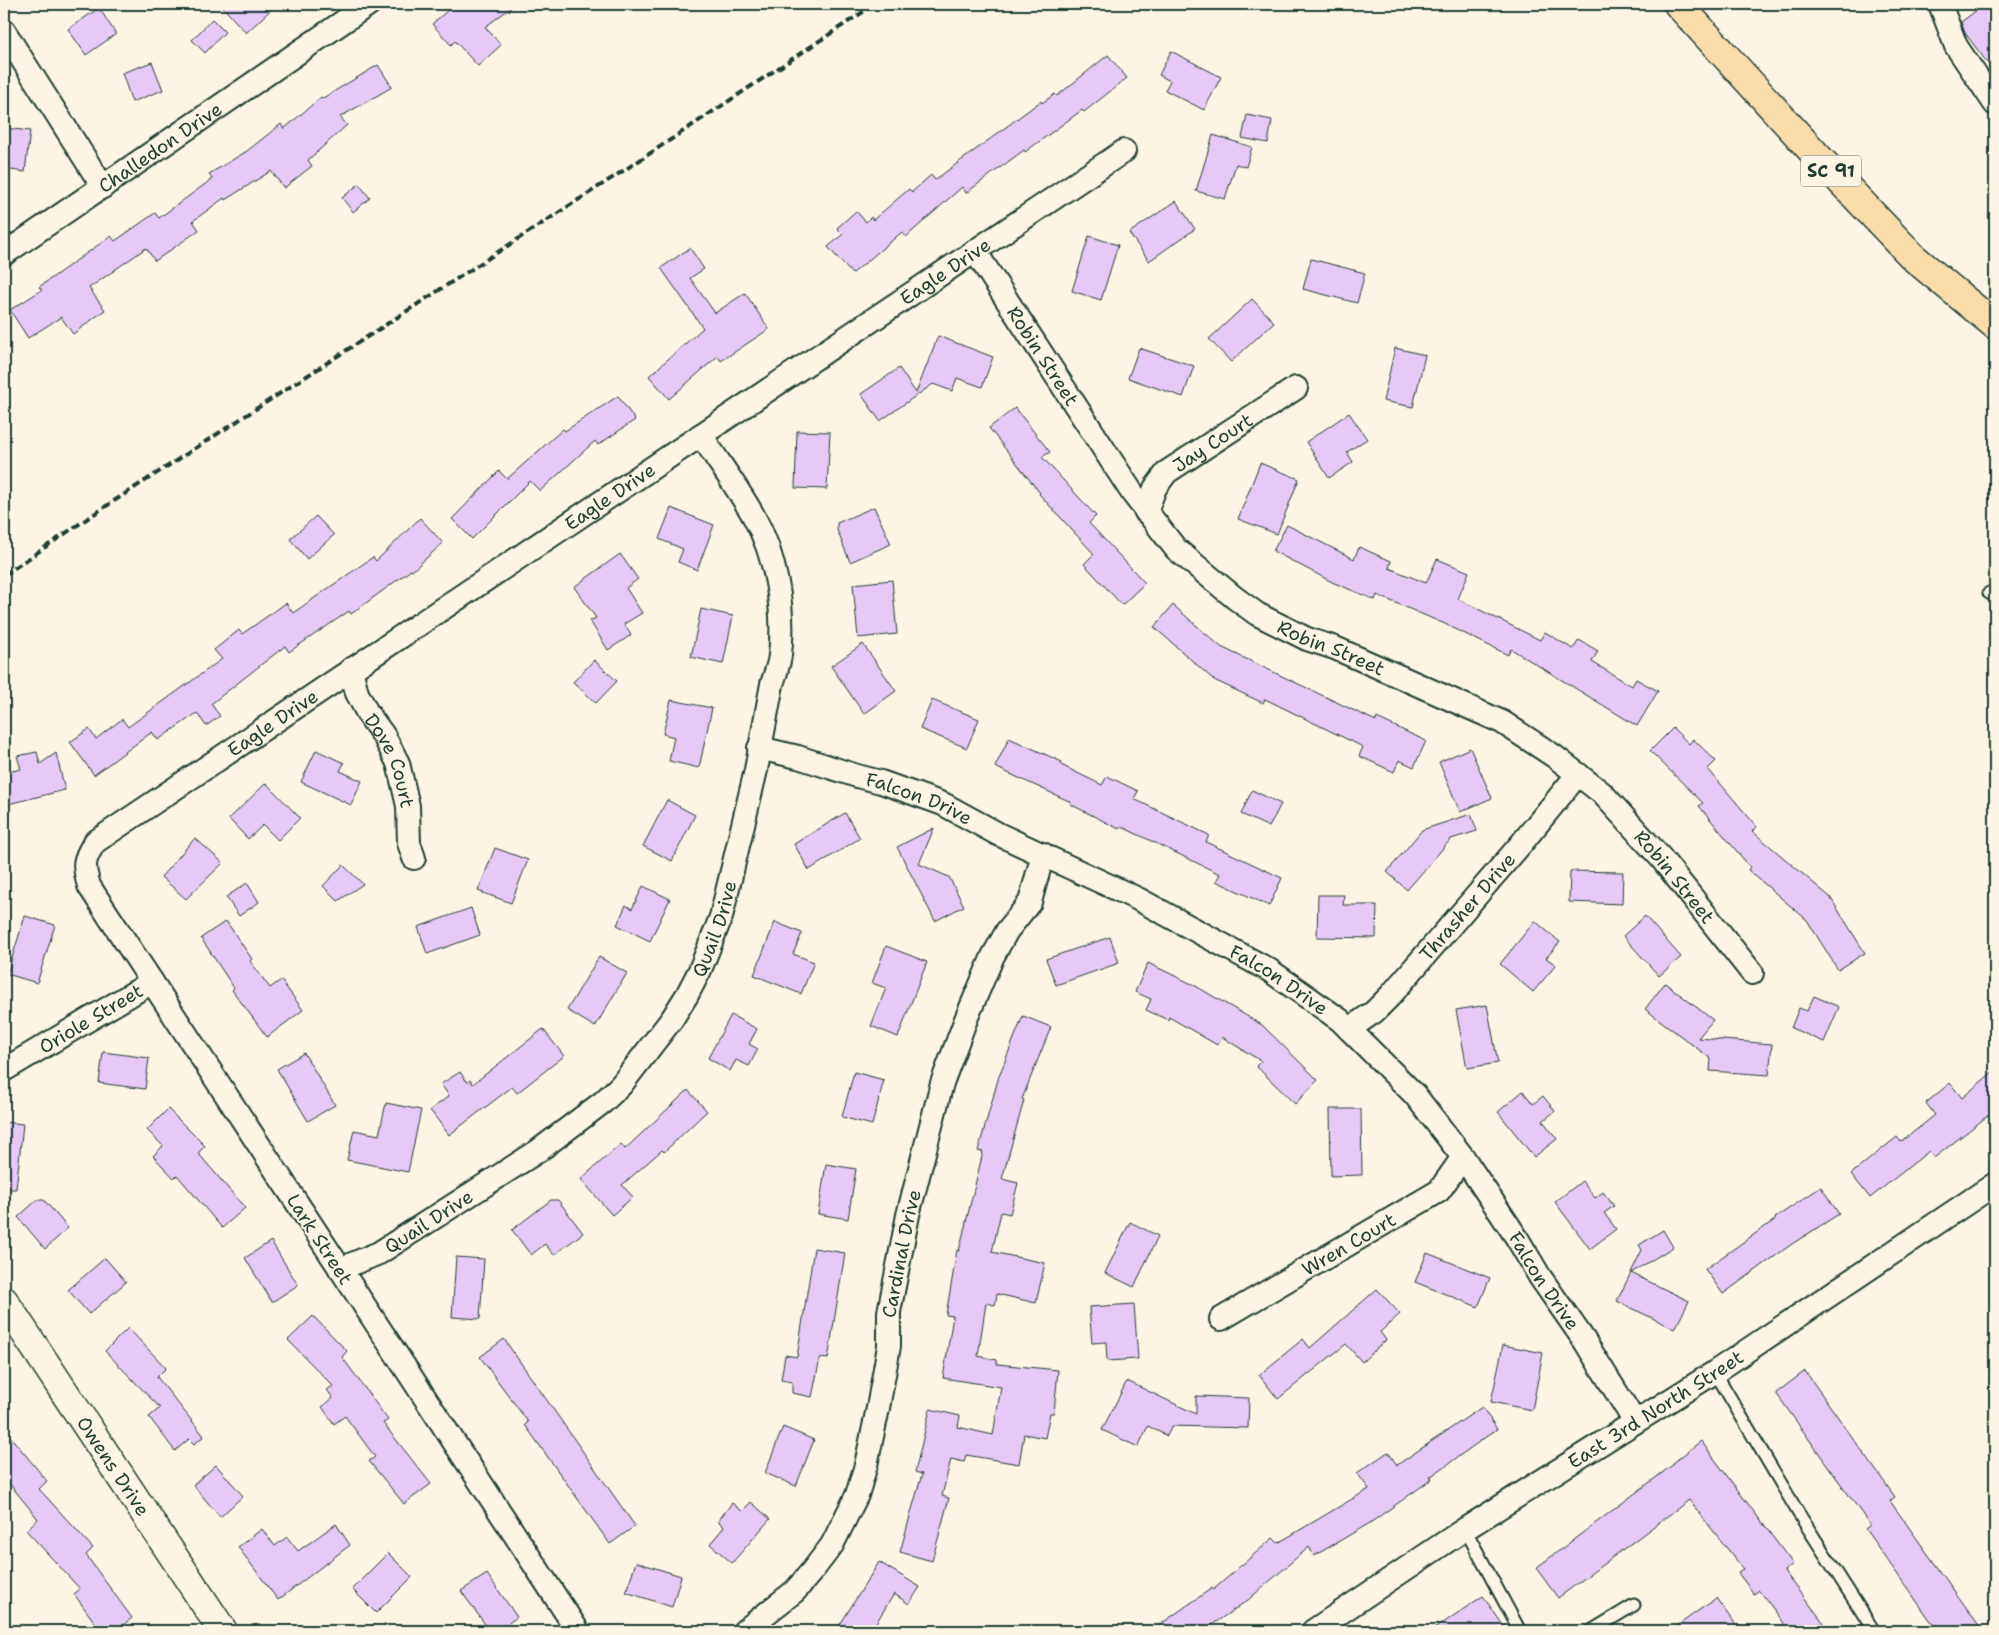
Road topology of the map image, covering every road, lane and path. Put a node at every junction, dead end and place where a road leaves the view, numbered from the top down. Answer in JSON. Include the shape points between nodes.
{"nodes":[{"id":1,"x":369,"y":4,"type":"edge"},
{"id":2,"x":1678,"y":4,"type":"edge"},
{"id":3,"x":1945,"y":5,"type":"edge"},
{"id":4,"x":4,"y":32,"type":"edge"},
{"id":5,"x":1995,"y":104,"type":"edge"},
{"id":6,"x":1124,"y":151,"type":"dead end"},
{"id":7,"x":103,"y":187,"type":"junction"},
{"id":8,"x":975,"y":251,"type":"junction"},
{"id":9,"x":4,"y":254,"type":"edge"},
{"id":10,"x":1995,"y":325,"type":"edge"},
{"id":11,"x":1296,"y":388,"type":"dead end"},
{"id":12,"x":701,"y":434,"type":"junction"},
{"id":13,"x":1146,"y":512,"type":"junction"},
{"id":14,"x":351,"y":670,"type":"junction"},
{"id":15,"x":759,"y":748,"type":"junction"},
{"id":16,"x":1578,"y":774,"type":"junction"},
{"id":17,"x":95,"y":842,"type":"joint"},
{"id":18,"x":1043,"y":854,"type":"junction"},
{"id":19,"x":414,"y":858,"type":"dead end"},
{"id":20,"x":1752,"y":973,"type":"dead end"},
{"id":21,"x":152,"y":982,"type":"junction"},
{"id":22,"x":1349,"y":1029,"type":"junction"},
{"id":23,"x":4,"y":1070,"type":"edge"},
{"id":24,"x":1463,"y":1157,"type":"junction"},
{"id":25,"x":1995,"y":1184,"type":"edge"},
{"id":26,"x":340,"y":1269,"type":"junction"},
{"id":27,"x":4,"y":1301,"type":"edge"},
{"id":28,"x":1221,"y":1319,"type":"dead end"},
{"id":29,"x":1715,"y":1372,"type":"junction"},
{"id":30,"x":1635,"y":1422,"type":"junction"},
{"id":31,"x":1465,"y":1529,"type":"junction"},
{"id":32,"x":1634,"y":1605,"type":"dead end"},
{"id":33,"x":223,"y":1631,"type":"edge"},
{"id":34,"x":578,"y":1631,"type":"edge"},
{"id":35,"x":744,"y":1631,"type":"edge"},
{"id":36,"x":1313,"y":1631,"type":"edge"},
{"id":37,"x":1520,"y":1631,"type":"edge"},
{"id":38,"x":1591,"y":1631,"type":"edge"},
{"id":39,"x":1874,"y":1631,"type":"edge"}],
"edges":[{"from":1,"to":7,"type":"street","name":"Challedon Drive"},
{"from":2,"to":10,"type":"main road","number":"SC 91","via":[[1914,258]]},
{"from":3,"to":5,"type":"street","via":[[1956,46]]},
{"from":4,"to":7,"type":"street","name":"Challedon Drive"},
{"from":6,"to":8,"type":"street","name":"Eagle Drive"},
{"from":7,"to":9,"type":"street"},
{"from":8,"to":12,"type":"street","name":"Eagle Drive"},
{"from":8,"to":13,"type":"street","name":"Robin Street"},
{"from":11,"to":13,"type":"street","name":"Jay Court","via":[[1166,472]]},
{"from":12,"to":14,"type":"street","name":"Eagle Drive"},
{"from":12,"to":15,"type":"street","name":"Quail Drive","via":[[754,516],[773,566],[781,629],[780,657]]},
{"from":13,"to":16,"type":"street","name":"Robin Street","via":[[1176,549],[1257,614],[1502,722]]},
{"from":14,"to":17,"type":"street","name":"Eagle Drive"},
{"from":14,"to":19,"type":"street","name":"Dove Court","via":[[357,693],[398,763],[408,806],[409,843]]},
{"from":15,"to":18,"type":"street","name":"Falcon Drive","via":[[880,782],[942,804]]},
{"from":15,"to":26,"type":"street","name":"Quail Drive","via":[[721,917],[700,970],[672,1019],[621,1085],[538,1151],[379,1253]]},
{"from":16,"to":20,"type":"street","name":"Robin Street","via":[[1602,793],[1661,858]]},
{"from":16,"to":22,"type":"street","name":"Thrasher Drive","via":[[1390,996]]},
{"from":17,"to":21,"type":"street","name":"Lark Street","via":[[86,856],[85,872],[89,886]]},
{"from":18,"to":22,"type":"street","name":"Falcon Drive","via":[[1138,899],[1268,970]]},
{"from":18,"to":35,"type":"street","name":"Cardinal Drive","via":[[1030,902],[1007,931],[993,956],[942,1083],[908,1215],[889,1312],[889,1346],[878,1408],[857,1494],[832,1545],[813,1570],[795,1591]]},
{"from":21,"to":23,"type":"street","name":"Oriole Street"},
{"from":21,"to":26,"type":"street","name":"Lark Street"},
{"from":22,"to":24,"type":"street","name":"Falcon Drive","via":[[1415,1095]]},
{"from":24,"to":28,"type":"street","name":"Wren Court","via":[[1439,1191]]},
{"from":24,"to":30,"type":"street","name":"Falcon Drive"},
{"from":25,"to":29,"type":"street","name":"East 3rd North Street"},
{"from":26,"to":34,"type":"street","name":"Lark Street"},
{"from":27,"to":33,"type":"street","name":"Owens Drive"},
{"from":29,"to":30,"type":"street","name":"East 3rd North Street"},
{"from":29,"to":39,"type":"lane","via":[[1799,1514]]},
{"from":30,"to":31,"type":"street","name":"East 3rd North Street"},
{"from":31,"to":36,"type":"street","name":"East 3rd North Street"},
{"from":31,"to":37,"type":"lane"},
{"from":32,"to":38,"type":"lane"}]}
